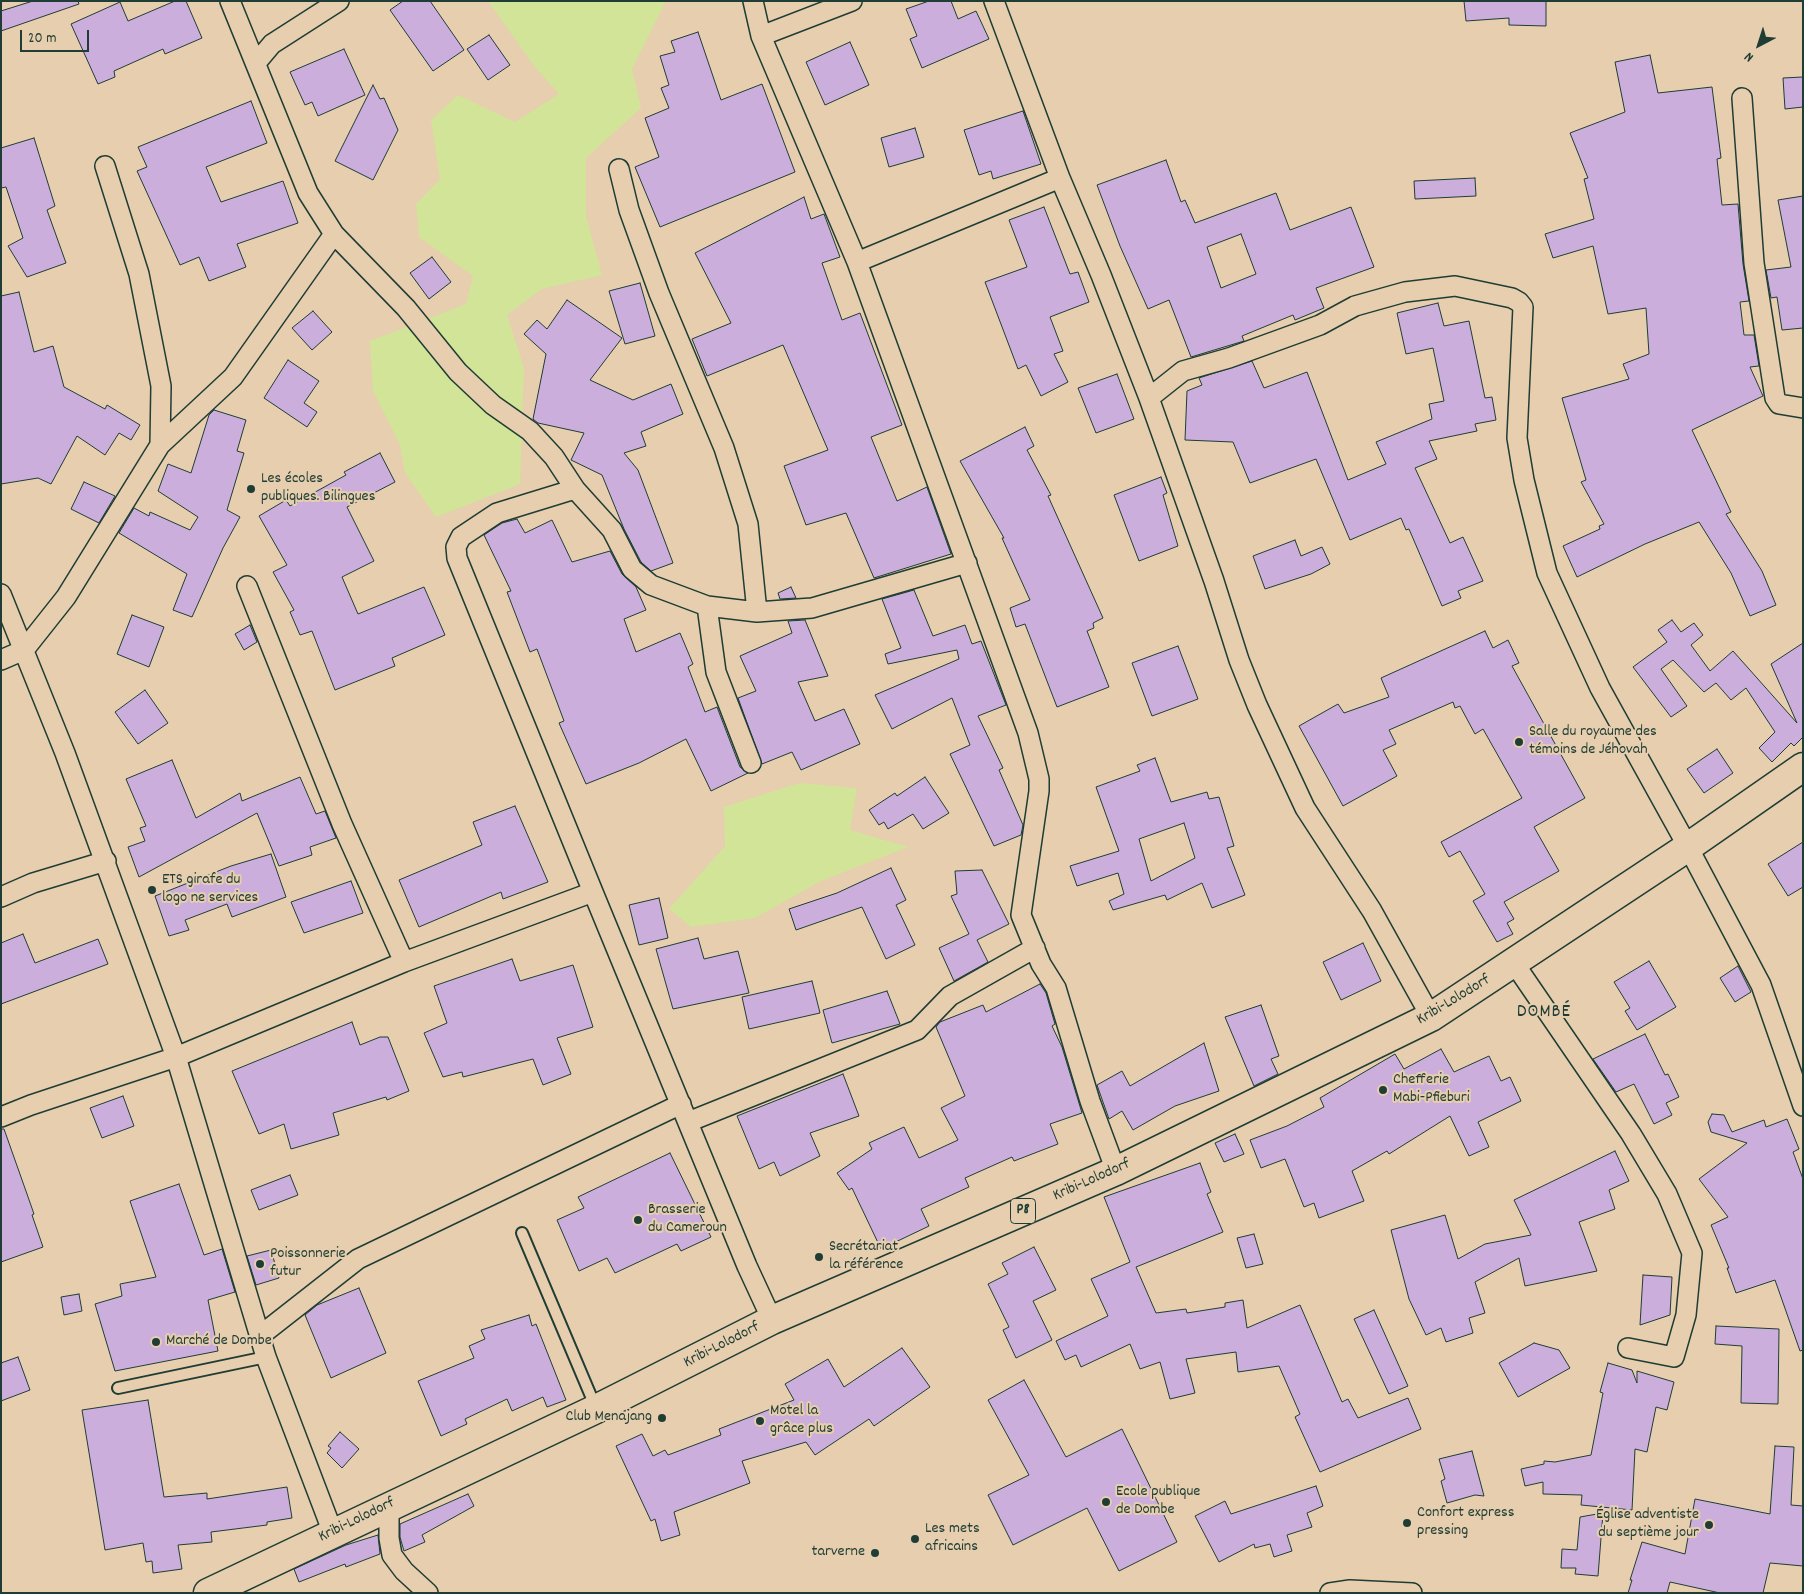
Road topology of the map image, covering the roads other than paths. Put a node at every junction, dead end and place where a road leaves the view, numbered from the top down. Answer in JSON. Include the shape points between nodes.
{"nodes":[{"id":1,"x":230,"y":1,"type":"edge"},
{"id":2,"x":339,"y":1,"type":"edge"},
{"id":3,"x":754,"y":1,"type":"edge"},
{"id":4,"x":852,"y":1,"type":"edge"},
{"id":5,"x":994,"y":1,"type":"edge"},
{"id":6,"x":761,"y":36,"type":"junction"},
{"id":7,"x":256,"y":64,"type":"junction"},
{"id":8,"x":1742,"y":98,"type":"dead end"},
{"id":9,"x":105,"y":166,"type":"dead end"},
{"id":10,"x":619,"y":169,"type":"dead end"},
{"id":11,"x":1060,"y":178,"type":"junction"},
{"id":12,"x":334,"y":234,"type":"junction"},
{"id":13,"x":857,"y":262,"type":"junction"},
{"id":14,"x":1149,"y":398,"type":"junction"},
{"id":15,"x":1803,"y":408,"type":"edge"},
{"id":16,"x":160,"y":445,"type":"junction"},
{"id":17,"x":575,"y":489,"type":"junction"},
{"id":18,"x":967,"y":563,"type":"junction"},
{"id":19,"x":247,"y":586,"type":"dead end"},
{"id":20,"x":1,"y":594,"type":"edge"},
{"id":21,"x":707,"y":606,"type":"junction"},
{"id":22,"x":757,"y":612,"type":"junction"},
{"id":23,"x":24,"y":650,"type":"junction"},
{"id":24,"x":1,"y":660,"type":"edge"},
{"id":25,"x":751,"y":763,"type":"dead end"},
{"id":26,"x":1803,"y":767,"type":"edge"},
{"id":27,"x":1688,"y":847,"type":"junction"},
{"id":28,"x":106,"y":861,"type":"junction"},
{"id":29,"x":593,"y":892,"type":"junction"},
{"id":30,"x":1,"y":897,"type":"edge"},
{"id":31,"x":1035,"y":948,"type":"junction"},
{"id":32,"x":404,"y":962,"type":"junction"},
{"id":33,"x":1514,"y":963,"type":"junction"},
{"id":34,"x":1431,"y":1017,"type":"junction"},
{"id":35,"x":176,"y":1058,"type":"junction"},
{"id":36,"x":680,"y":1104,"type":"junction"},
{"id":37,"x":1803,"y":1106,"type":"edge"},
{"id":38,"x":1,"y":1117,"type":"edge"},
{"id":39,"x":688,"y":1122,"type":"junction"},
{"id":40,"x":1116,"y":1171,"type":"junction"},
{"id":41,"x":522,"y":1233,"type":"dead end"},
{"id":42,"x":772,"y":1320,"type":"junction"},
{"id":43,"x":261,"y":1335,"type":"junction"},
{"id":44,"x":1628,"y":1348,"type":"dead end"},
{"id":45,"x":266,"y":1357,"type":"junction"},
{"id":46,"x":118,"y":1388,"type":"dead end"},
{"id":47,"x":596,"y":1409,"type":"junction"},
{"id":48,"x":389,"y":1505,"type":"junction"},
{"id":49,"x":333,"y":1533,"type":"junction"},
{"id":50,"x":209,"y":1592,"type":"edge"},
{"id":51,"x":216,"y":1593,"type":"edge"},
{"id":52,"x":428,"y":1593,"type":"edge"},
{"id":53,"x":1330,"y":1593,"type":"edge"},
{"id":54,"x":1406,"y":1593,"type":"edge"},
{"id":55,"x":1412,"y":1593,"type":"edge"}],
"edges":[{"from":1,"to":7,"type":"street"},
{"from":2,"to":7,"type":"street","via":[[272,44]]},
{"from":3,"to":6,"type":"street"},
{"from":4,"to":6,"type":"street"},
{"from":5,"to":11,"type":"street"},
{"from":6,"to":13,"type":"street"},
{"from":7,"to":12,"type":"street","via":[[308,193]]},
{"from":8,"to":15,"type":"street","via":[[1754,263],[1775,398],[1779,404]]},
{"from":9,"to":16,"type":"street","via":[[139,274],[161,386]]},
{"from":10,"to":22,"type":"street","via":[[629,210],[659,293],[724,448],[748,524]]},
{"from":11,"to":13,"type":"street"},
{"from":11,"to":14,"type":"street"},
{"from":12,"to":16,"type":"street","via":[[232,377]]},
{"from":12,"to":17,"type":"street","via":[[406,308],[458,372],[493,405],[530,432],[554,457]]},
{"from":13,"to":18,"type":"street"},
{"from":14,"to":27,"type":"street","via":[[1183,371],[1320,325],[1355,306],[1405,292],[1455,286],[1519,302],[1523,308],[1517,438],[1547,573],[1600,688]]},
{"from":14,"to":34,"type":"street","via":[[1257,705],[1305,808],[1372,911]]},
{"from":16,"to":23,"type":"street","via":[[66,597]]},
{"from":17,"to":21,"type":"street","via":[[612,530],[632,569],[651,585]]},
{"from":17,"to":29,"type":"street","via":[[497,513],[461,537],[456,547],[457,558]]},
{"from":18,"to":22,"type":"street","via":[[812,608]]},
{"from":18,"to":31,"type":"street","via":[[1028,733],[1039,779],[1021,905],[1021,916]]},
{"from":19,"to":32,"type":"street","via":[[342,824]]},
{"from":20,"to":23,"type":"street"},
{"from":21,"to":22,"type":"street"},
{"from":21,"to":25,"type":"street","via":[[716,672]]},
{"from":23,"to":24,"type":"street"},
{"from":23,"to":28,"type":"street"},
{"from":26,"to":27,"type":"main road","name":"Kribi-Lolodorf","number":"P8"},
{"from":27,"to":33,"type":"main road","name":"Kribi-Lolodorf","number":"P8"},
{"from":27,"to":37,"type":"street","via":[[1761,985]]},
{"from":28,"to":30,"type":"street","via":[[33,883]]},
{"from":28,"to":35,"type":"street"},
{"from":29,"to":32,"type":"street"},
{"from":29,"to":36,"type":"street"},
{"from":31,"to":39,"type":"street","via":[[950,996],[917,1030]]},
{"from":31,"to":40,"type":"street","via":[[1056,988],[1090,1101]]},
{"from":32,"to":35,"type":"street"},
{"from":33,"to":34,"type":"main road","name":"Kribi-Lolodorf","number":"P8"},
{"from":33,"to":44,"type":"street","via":[[1631,1134],[1667,1194],[1692,1253],[1686,1315],[1674,1358]]},
{"from":34,"to":40,"type":"main road","name":"Kribi-Lolodorf","number":"P8"},
{"from":35,"to":38,"type":"street"},
{"from":35,"to":43,"type":"street"},
{"from":36,"to":39,"type":"street"},
{"from":36,"to":43,"type":"street","via":[[358,1259]]},
{"from":39,"to":42,"type":"street"},
{"from":40,"to":42,"type":"main road","name":"Kribi-Lolodorf","number":"P8"},
{"from":41,"to":47,"type":"lane"},
{"from":42,"to":47,"type":"main road","name":"Kribi-Lolodorf","number":"P8"},
{"from":43,"to":45,"type":"street"},
{"from":45,"to":46,"type":"lane"},
{"from":45,"to":49,"type":"street"},
{"from":47,"to":48,"type":"main road","name":"Kribi-Lolodorf","number":"P8"},
{"from":48,"to":49,"type":"main road","name":"Kribi-Lolodorf","number":"P8"},
{"from":48,"to":52,"type":"street","via":[[388,1538],[392,1555]]},
{"from":49,"to":50,"type":"main road","name":"Kribi-Lolodorf","number":"P8"},
{"from":50,"to":51,"type":"street"},
{"from":53,"to":54,"type":"street","via":[[1350,1590]]},
{"from":54,"to":55,"type":"street"}]}
